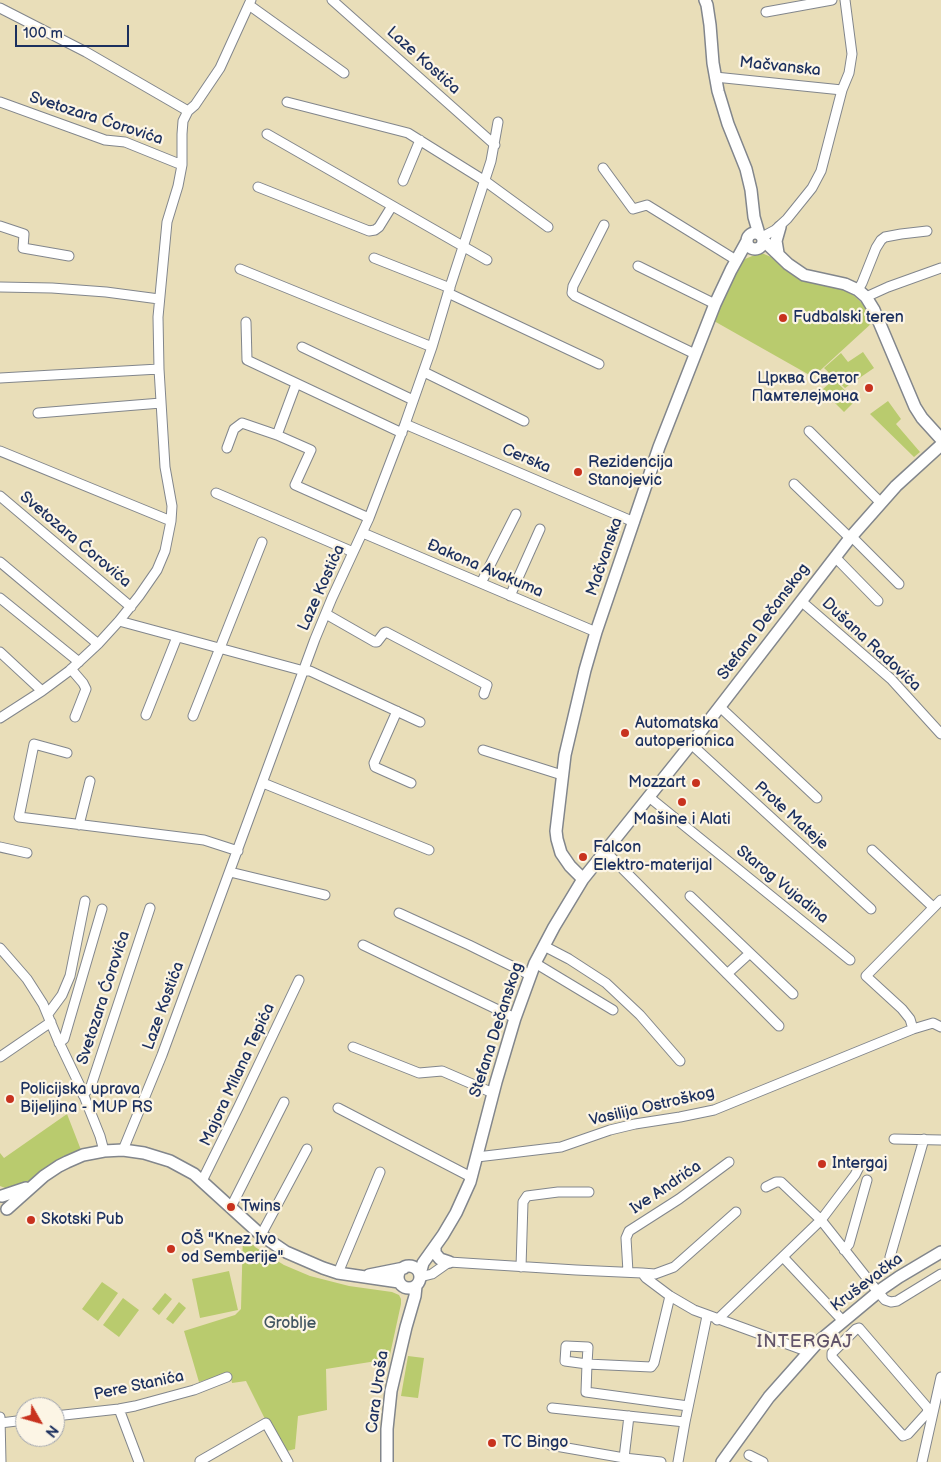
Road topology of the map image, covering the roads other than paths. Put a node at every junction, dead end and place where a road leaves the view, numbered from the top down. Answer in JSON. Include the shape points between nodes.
{"nodes":[{"id":1,"x":332,"y":0,"type":"edge"},
{"id":2,"x":704,"y":0,"type":"edge"},
{"id":3,"x":832,"y":0,"type":"edge"},
{"id":4,"x":845,"y":0,"type":"edge"},
{"id":5,"x":250,"y":2,"type":"edge"},
{"id":6,"x":0,"y":8,"type":"edge"},
{"id":7,"x":766,"y":12,"type":"dead end"},
{"id":8,"x":344,"y":73,"type":"dead end"},
{"id":9,"x":715,"y":77,"type":"junction"},
{"id":10,"x":842,"y":90,"type":"junction"},
{"id":11,"x":0,"y":102,"type":"edge"},
{"id":12,"x":287,"y":102,"type":"dead end"},
{"id":13,"x":188,"y":110,"type":"junction"},
{"id":14,"x":498,"y":122,"type":"dead end"},
{"id":15,"x":267,"y":134,"type":"dead end"},
{"id":16,"x":420,"y":140,"type":"junction"},
{"id":17,"x":495,"y":145,"type":"junction"},
{"id":18,"x":182,"y":165,"type":"junction"},
{"id":19,"x":603,"y":168,"type":"dead end"},
{"id":20,"x":485,"y":181,"type":"junction"},
{"id":21,"x":403,"y":182,"type":"dead end"},
{"id":22,"x":258,"y":187,"type":"dead end"},
{"id":23,"x":392,"y":206,"type":"junction"},
{"id":24,"x":604,"y":225,"type":"dead end"},
{"id":25,"x":0,"y":226,"type":"edge"},
{"id":26,"x":780,"y":226,"type":"junction"},
{"id":27,"x":548,"y":228,"type":"dead end"},
{"id":28,"x":927,"y":231,"type":"dead end"},
{"id":29,"x":756,"y":241,"type":"junction"},
{"id":30,"x":463,"y":247,"type":"junction"},
{"id":31,"x":69,"y":256,"type":"dead end"},
{"id":32,"x":780,"y":256,"type":"junction"},
{"id":33,"x":374,"y":258,"type":"dead end"},
{"id":34,"x":486,"y":260,"type":"dead end"},
{"id":35,"x":734,"y":263,"type":"junction"},
{"id":36,"x":638,"y":266,"type":"dead end"},
{"id":37,"x":941,"y":268,"type":"edge"},
{"id":38,"x":240,"y":269,"type":"dead end"},
{"id":39,"x":0,"y":287,"type":"edge"},
{"id":40,"x":449,"y":290,"type":"junction"},
{"id":41,"x":862,"y":294,"type":"junction"},
{"id":42,"x":159,"y":299,"type":"junction"},
{"id":43,"x":715,"y":304,"type":"junction"},
{"id":44,"x":246,"y":322,"type":"dead end"},
{"id":45,"x":302,"y":347,"type":"dead end"},
{"id":46,"x":432,"y":347,"type":"junction"},
{"id":47,"x":695,"y":354,"type":"junction"},
{"id":48,"x":599,"y":364,"type":"dead end"},
{"id":49,"x":159,"y":369,"type":"junction"},
{"id":50,"x":424,"y":372,"type":"junction"},
{"id":51,"x":0,"y":378,"type":"edge"},
{"id":52,"x":296,"y":384,"type":"junction"},
{"id":53,"x":413,"y":400,"type":"junction"},
{"id":54,"x":161,"y":403,"type":"junction"},
{"id":55,"x":38,"y":413,"type":"dead end"},
{"id":56,"x":524,"y":421,"type":"dead end"},
{"id":57,"x":405,"y":424,"type":"junction"},
{"id":58,"x":809,"y":431,"type":"dead end"},
{"id":59,"x":402,"y":433,"type":"junction"},
{"id":60,"x":277,"y":435,"type":"junction"},
{"id":61,"x":941,"y":439,"type":"edge"},
{"id":62,"x":941,"y":445,"type":"edge"},
{"id":63,"x":227,"y":448,"type":"dead end"},
{"id":64,"x":0,"y":451,"type":"edge"},
{"id":65,"x":794,"y":484,"type":"dead end"},
{"id":66,"x":216,"y":493,"type":"dead end"},
{"id":67,"x":0,"y":496,"type":"edge"},
{"id":68,"x":881,"y":502,"type":"junction"},
{"id":69,"x":516,"y":514,"type":"dead end"},
{"id":70,"x":369,"y":518,"type":"junction"},
{"id":71,"x":171,"y":521,"type":"junction"},
{"id":72,"x":634,"y":522,"type":"junction"},
{"id":73,"x":540,"y":529,"type":"dead end"},
{"id":74,"x":363,"y":533,"type":"junction"},
{"id":75,"x":851,"y":538,"type":"junction"},
{"id":76,"x":262,"y":542,"type":"dead end"},
{"id":77,"x":353,"y":552,"type":"junction"},
{"id":78,"x":835,"y":558,"type":"junction"},
{"id":79,"x":0,"y":562,"type":"edge"},
{"id":80,"x":481,"y":583,"type":"junction"},
{"id":81,"x":899,"y":584,"type":"dead end"},
{"id":82,"x":510,"y":596,"type":"junction"},
{"id":83,"x":0,"y":598,"type":"edge"},
{"id":84,"x":801,"y":601,"type":"junction"},
{"id":85,"x":878,"y":602,"type":"dead end"},
{"id":86,"x":131,"y":607,"type":"junction"},
{"id":87,"x":326,"y":614,"type":"junction"},
{"id":88,"x":120,"y":621,"type":"junction"},
{"id":89,"x":596,"y":632,"type":"junction"},
{"id":90,"x":176,"y":637,"type":"junction"},
{"id":91,"x":98,"y":644,"type":"junction"},
{"id":92,"x":220,"y":648,"type":"junction"},
{"id":93,"x":0,"y":652,"type":"edge"},
{"id":94,"x":79,"y":662,"type":"junction"},
{"id":95,"x":71,"y":669,"type":"junction"},
{"id":96,"x":304,"y":671,"type":"junction"},
{"id":97,"x":42,"y":691,"type":"junction"},
{"id":98,"x":484,"y":694,"type":"dead end"},
{"id":99,"x":0,"y":705,"type":"edge"},
{"id":100,"x":720,"y":707,"type":"junction"},
{"id":101,"x":397,"y":711,"type":"junction"},
{"id":102,"x":146,"y":715,"type":"dead end"},
{"id":103,"x":4,"y":716,"type":"edge"},
{"id":104,"x":193,"y":716,"type":"dead end"},
{"id":105,"x":75,"y":718,"type":"dead end"},
{"id":106,"x":420,"y":722,"type":"dead end"},
{"id":107,"x":941,"y":734,"type":"edge"},
{"id":108,"x":691,"y":744,"type":"junction"},
{"id":109,"x":483,"y":750,"type":"dead end"},
{"id":110,"x":67,"y":753,"type":"dead end"},
{"id":111,"x":562,"y":775,"type":"junction"},
{"id":112,"x":90,"y":781,"type":"dead end"},
{"id":113,"x":263,"y":783,"type":"junction"},
{"id":114,"x":411,"y":783,"type":"dead end"},
{"id":115,"x":649,"y":797,"type":"junction"},
{"id":116,"x":818,"y":798,"type":"dead end"},
{"id":117,"x":79,"y":825,"type":"junction"},
{"id":118,"x":0,"y":847,"type":"edge"},
{"id":119,"x":429,"y":850,"type":"dead end"},
{"id":120,"x":872,"y":850,"type":"dead end"},
{"id":121,"x":238,"y":851,"type":"junction"},
{"id":122,"x":605,"y":851,"type":"junction"},
{"id":123,"x":27,"y":853,"type":"dead end"},
{"id":124,"x":230,"y":872,"type":"junction"},
{"id":125,"x":583,"y":879,"type":"junction"},
{"id":126,"x":325,"y":895,"type":"dead end"},
{"id":127,"x":690,"y":896,"type":"dead end"},
{"id":128,"x":941,"y":900,"type":"edge"},
{"id":129,"x":85,"y":901,"type":"dead end"},
{"id":130,"x":150,"y":908,"type":"dead end"},
{"id":131,"x":933,"y":908,"type":"junction"},
{"id":132,"x":102,"y":909,"type":"dead end"},
{"id":133,"x":871,"y":909,"type":"dead end"},
{"id":134,"x":399,"y":913,"type":"dead end"},
{"id":135,"x":363,"y":945,"type":"dead end"},
{"id":136,"x":544,"y":946,"type":"junction"},
{"id":137,"x":0,"y":948,"type":"edge"},
{"id":138,"x":750,"y":954,"type":"junction"},
{"id":139,"x":850,"y":960,"type":"dead end"},
{"id":140,"x":535,"y":963,"type":"junction"},
{"id":141,"x":728,"y":974,"type":"junction"},
{"id":142,"x":530,"y":975,"type":"junction"},
{"id":143,"x":298,"y":980,"type":"dead end"},
{"id":144,"x":793,"y":994,"type":"dead end"},
{"id":145,"x":613,"y":1010,"type":"dead end"},
{"id":146,"x":50,"y":1018,"type":"junction"},
{"id":147,"x":515,"y":1018,"type":"junction"},
{"id":148,"x":779,"y":1026,"type":"dead end"},
{"id":149,"x":941,"y":1026,"type":"edge"},
{"id":150,"x":912,"y":1029,"type":"junction"},
{"id":151,"x":59,"y":1043,"type":"junction"},
{"id":152,"x":353,"y":1047,"type":"dead end"},
{"id":153,"x":0,"y":1057,"type":"edge"},
{"id":154,"x":680,"y":1061,"type":"dead end"},
{"id":155,"x":492,"y":1093,"type":"junction"},
{"id":156,"x":83,"y":1095,"type":"junction"},
{"id":157,"x":284,"y":1102,"type":"dead end"},
{"id":158,"x":338,"y":1108,"type":"dead end"},
{"id":159,"x":894,"y":1139,"type":"dead end"},
{"id":160,"x":924,"y":1140,"type":"junction"},
{"id":161,"x":941,"y":1140,"type":"edge"},
{"id":162,"x":123,"y":1150,"type":"junction"},
{"id":163,"x":307,"y":1150,"type":"dead end"},
{"id":164,"x":104,"y":1151,"type":"junction"},
{"id":165,"x":477,"y":1157,"type":"junction"},
{"id":166,"x":729,"y":1162,"type":"dead end"},
{"id":167,"x":860,"y":1165,"type":"dead end"},
{"id":168,"x":380,"y":1172,"type":"dead end"},
{"id":169,"x":471,"y":1177,"type":"junction"},
{"id":170,"x":867,"y":1180,"type":"dead end"},
{"id":171,"x":202,"y":1181,"type":"junction"},
{"id":172,"x":34,"y":1185,"type":"junction"},
{"id":173,"x":766,"y":1187,"type":"dead end"},
{"id":174,"x":588,"y":1192,"type":"dead end"},
{"id":175,"x":1,"y":1195,"type":"edge"},
{"id":176,"x":231,"y":1207,"type":"junction"},
{"id":177,"x":3,"y":1212,"type":"edge"},
{"id":178,"x":736,"y":1212,"type":"dead end"},
{"id":179,"x":821,"y":1220,"type":"junction"},
{"id":180,"x":261,"y":1235,"type":"junction"},
{"id":181,"x":443,"y":1236,"type":"junction"},
{"id":182,"x":435,"y":1247,"type":"junction"},
{"id":183,"x":844,"y":1250,"type":"junction"},
{"id":184,"x":941,"y":1252,"type":"edge"},
{"id":185,"x":783,"y":1257,"type":"junction"},
{"id":186,"x":890,"y":1257,"type":"dead end"},
{"id":187,"x":450,"y":1262,"type":"junction"},
{"id":188,"x":406,"y":1267,"type":"junction"},
{"id":189,"x":521,"y":1267,"type":"junction"},
{"id":190,"x":628,"y":1272,"type":"junction"},
{"id":191,"x":338,"y":1273,"type":"junction"},
{"id":192,"x":642,"y":1273,"type":"junction"},
{"id":193,"x":941,"y":1274,"type":"edge"},
{"id":194,"x":363,"y":1277,"type":"junction"},
{"id":195,"x":418,"y":1280,"type":"junction"},
{"id":196,"x":400,"y":1283,"type":"junction"},
{"id":197,"x":878,"y":1292,"type":"junction"},
{"id":198,"x":670,"y":1296,"type":"junction"},
{"id":199,"x":707,"y":1316,"type":"junction"},
{"id":200,"x":717,"y":1320,"type":"junction"},
{"id":201,"x":842,"y":1321,"type":"junction"},
{"id":202,"x":406,"y":1327,"type":"junction"},
{"id":203,"x":818,"y":1343,"type":"junction"},
{"id":204,"x":808,"y":1352,"type":"junction"},
{"id":205,"x":832,"y":1357,"type":"junction"},
{"id":206,"x":227,"y":1377,"type":"dead end"},
{"id":207,"x":941,"y":1377,"type":"edge"},
{"id":208,"x":688,"y":1406,"type":"junction"},
{"id":209,"x":552,"y":1408,"type":"dead end"},
{"id":210,"x":119,"y":1409,"type":"junction"},
{"id":211,"x":65,"y":1415,"type":"edge"},
{"id":212,"x":629,"y":1416,"type":"junction"},
{"id":213,"x":0,"y":1417,"type":"edge"},
{"id":214,"x":15,"y":1421,"type":"edge"},
{"id":215,"x":684,"y":1422,"type":"junction"},
{"id":216,"x":0,"y":1423,"type":"edge"},
{"id":217,"x":550,"y":1445,"type":"dead end"},
{"id":218,"x":749,"y":1455,"type":"dead end"},
{"id":219,"x":624,"y":1458,"type":"junction"},
{"id":220,"x":1,"y":1462,"type":"edge"},
{"id":221,"x":139,"y":1462,"type":"edge"},
{"id":222,"x":199,"y":1462,"type":"edge"},
{"id":223,"x":288,"y":1462,"type":"edge"},
{"id":224,"x":387,"y":1462,"type":"edge"},
{"id":225,"x":661,"y":1462,"type":"edge"},
{"id":226,"x":678,"y":1462,"type":"edge"},
{"id":227,"x":722,"y":1462,"type":"edge"},
{"id":228,"x":762,"y":1462,"type":"edge"},
{"id":229,"x":922,"y":1462,"type":"edge"}],
"edges":[{"from":1,"to":17,"type":"street","name":"Laze Kostića"},
{"from":2,"to":9,"type":"main road"},
{"from":3,"to":7,"type":"street"},
{"from":4,"to":10,"type":"street","name":"Mačvanska","via":[[852,54]]},
{"from":5,"to":8,"type":"street"},
{"from":5,"to":13,"type":"street","name":"Svetozara Ćorovića","via":[[220,68],[195,105]]},
{"from":6,"to":13,"type":"street"},
{"from":9,"to":10,"type":"street","name":"Mačvanska"},
{"from":9,"to":29,"type":"main road","via":[[728,124],[746,169]]},
{"from":10,"to":26,"type":"street","name":"Mačvanska","via":[[819,176]]},
{"from":11,"to":18,"type":"street","name":"Svetozara Ćorovića","via":[[105,140],[125,142]]},
{"from":12,"to":16,"type":"street","via":[[408,133]]},
{"from":13,"to":18,"type":"street","name":"Svetozara Ćorovića","via":[[183,121]]},
{"from":14,"to":17,"type":"street","name":"Laze Kostića"},
{"from":15,"to":23,"type":"street"},
{"from":16,"to":20,"type":"street"},
{"from":16,"to":21,"type":"street"},
{"from":17,"to":20,"type":"street","name":"Laze Kostića"},
{"from":18,"to":42,"type":"street","name":"Svetozara Ćorovića","via":[[167,222]]},
{"from":19,"to":35,"type":"street","via":[[633,209],[647,205]]},
{"from":20,"to":27,"type":"street"},
{"from":20,"to":30,"type":"street","name":"Laze Kostića"},
{"from":22,"to":23,"type":"street","via":[[369,231],[379,227]]},
{"from":23,"to":30,"type":"street"},
{"from":24,"to":47,"type":"street","via":[[572,293]]},
{"from":25,"to":31,"type":"street","via":[[24,234],[23,248]]},
{"from":26,"to":29,"type":"street","name":"Mačvanska"},
{"from":26,"to":32,"type":"main road","via":[[776,241]]},
{"from":28,"to":41,"type":"street","via":[[881,240],[862,283]]},
{"from":29,"to":32,"type":"main road"},
{"from":29,"to":35,"type":"main road"},
{"from":30,"to":34,"type":"street"},
{"from":30,"to":40,"type":"street","name":"Laze Kostića"},
{"from":32,"to":41,"type":"main road","via":[[804,275],[845,284]]},
{"from":33,"to":40,"type":"street"},
{"from":35,"to":43,"type":"main road","name":"Mačvanska"},
{"from":36,"to":43,"type":"street"},
{"from":37,"to":41,"type":"street"},
{"from":38,"to":46,"type":"street"},
{"from":39,"to":42,"type":"street","via":[[106,292]]},
{"from":40,"to":46,"type":"street","name":"Laze Kostića"},
{"from":40,"to":48,"type":"street"},
{"from":41,"to":61,"type":"main road","via":[[874,310],[915,407]]},
{"from":42,"to":49,"type":"street","name":"Svetozara Ćorovića"},
{"from":43,"to":47,"type":"main road","name":"Mačvanska"},
{"from":44,"to":52,"type":"street","via":[[247,360]]},
{"from":45,"to":53,"type":"street"},
{"from":46,"to":50,"type":"street","name":"Laze Kostića"},
{"from":47,"to":72,"type":"main road","name":"Mačvanska"},
{"from":49,"to":51,"type":"street"},
{"from":49,"to":54,"type":"street","name":"Svetozara Ćorovića"},
{"from":50,"to":53,"type":"street","name":"Laze Kostića"},
{"from":50,"to":56,"type":"street"},
{"from":52,"to":59,"type":"street"},
{"from":52,"to":60,"type":"street"},
{"from":53,"to":57,"type":"street","name":"Laze Kostića"},
{"from":54,"to":55,"type":"street"},
{"from":54,"to":71,"type":"street","name":"Svetozara Ćorovića"},
{"from":57,"to":59,"type":"street","name":"Laze Kostića"},
{"from":57,"to":72,"type":"street","name":"Cerska"},
{"from":58,"to":68,"type":"street"},
{"from":59,"to":70,"type":"street","name":"Laze Kostića"},
{"from":60,"to":63,"type":"street","via":[[242,423],[234,429]]},
{"from":60,"to":70,"type":"street","via":[[310,450],[295,485]]},
{"from":62,"to":68,"type":"main road","name":"Stefana Dečanskog"},
{"from":64,"to":71,"type":"street","name":"Svetozara Ćorovića"},
{"from":65,"to":75,"type":"street"},
{"from":66,"to":77,"type":"street"},
{"from":67,"to":86,"type":"street","name":"Svetozara Ćorovića"},
{"from":68,"to":75,"type":"main road","name":"Stefana Dečanskog"},
{"from":69,"to":80,"type":"street"},
{"from":70,"to":74,"type":"street","name":"Laze Kostića"},
{"from":71,"to":86,"type":"street","name":"Svetozara Ćorovića","via":[[158,570]]},
{"from":72,"to":89,"type":"main road","name":"Mačvanska"},
{"from":73,"to":82,"type":"street"},
{"from":74,"to":77,"type":"street","name":"Laze Kostića"},
{"from":74,"to":80,"type":"street","name":"Đakona Avakuma"},
{"from":75,"to":78,"type":"main road","name":"Stefana Dečanskog"},
{"from":75,"to":81,"type":"street"},
{"from":76,"to":92,"type":"street"},
{"from":77,"to":87,"type":"street","name":"Laze Kostića"},
{"from":78,"to":84,"type":"main road","name":"Stefana Dečanskog"},
{"from":78,"to":85,"type":"street"},
{"from":79,"to":91,"type":"street"},
{"from":80,"to":82,"type":"street","name":"Đakona Avakuma"},
{"from":82,"to":89,"type":"street","name":"Đakona Avakuma"},
{"from":83,"to":94,"type":"street"},
{"from":84,"to":100,"type":"main road","name":"Stefana Dečanskog"},
{"from":84,"to":107,"type":"street","name":"Dušana Radovića","via":[[891,679]]},
{"from":86,"to":88,"type":"street","name":"Svetozara Ćorovića"},
{"from":87,"to":96,"type":"street","name":"Laze Kostića"},
{"from":87,"to":98,"type":"street","via":[[375,642],[386,632],[487,685]]},
{"from":88,"to":90,"type":"street"},
{"from":88,"to":91,"type":"street","name":"Svetozara Ćorovića"},
{"from":89,"to":111,"type":"main road","name":"Mačvanska"},
{"from":90,"to":92,"type":"street"},
{"from":90,"to":102,"type":"street"},
{"from":91,"to":94,"type":"street","name":"Svetozara Ćorovića"},
{"from":92,"to":96,"type":"street"},
{"from":92,"to":104,"type":"street"},
{"from":93,"to":97,"type":"street"},
{"from":94,"to":95,"type":"street","name":"Svetozara Ćorovića"},
{"from":95,"to":97,"type":"street","name":"Svetozara Ćorovića"},
{"from":95,"to":105,"type":"street","via":[[86,690]]},
{"from":96,"to":101,"type":"street","via":[[316,673]]},
{"from":96,"to":113,"type":"street","name":"Laze Kostića"},
{"from":97,"to":103,"type":"street","name":"Svetozara Ćorovića"},
{"from":99,"to":103,"type":"street"},
{"from":100,"to":108,"type":"main road","name":"Stefana Dečanskog"},
{"from":100,"to":116,"type":"street"},
{"from":101,"to":106,"type":"street"},
{"from":101,"to":114,"type":"street","via":[[374,763],[375,767]]},
{"from":108,"to":115,"type":"main road","name":"Stefana Dečanskog"},
{"from":108,"to":133,"type":"street","name":"Prote Mateje"},
{"from":109,"to":111,"type":"street"},
{"from":110,"to":117,"type":"street","via":[[34,744],[19,817]]},
{"from":111,"to":125,"type":"main road","name":"Mačvanska","via":[[558,846],[565,860]]},
{"from":112,"to":117,"type":"street"},
{"from":113,"to":119,"type":"street"},
{"from":113,"to":121,"type":"street","name":"Laze Kostića"},
{"from":115,"to":122,"type":"main road","name":"Stefana Dečanskog"},
{"from":115,"to":139,"type":"street","name":"Starog Vujadina"},
{"from":117,"to":121,"type":"street","via":[[204,840]]},
{"from":118,"to":123,"type":"street"},
{"from":120,"to":131,"type":"street"},
{"from":121,"to":124,"type":"street","name":"Laze Kostića"},
{"from":122,"to":125,"type":"main road","name":"Stefana Dečanskog"},
{"from":122,"to":141,"type":"street"},
{"from":124,"to":126,"type":"street"},
{"from":124,"to":162,"type":"street","name":"Laze Kostića"},
{"from":125,"to":136,"type":"main road","name":"Stefana Dečanskog"},
{"from":127,"to":138,"type":"street"},
{"from":128,"to":131,"type":"street"},
{"from":129,"to":146,"type":"street","via":[[70,976]]},
{"from":130,"to":156,"type":"street","name":"Svetozara Ćorovića","via":[[90,1086]]},
{"from":131,"to":150,"type":"street","via":[[866,976],[910,1018]]},
{"from":132,"to":151,"type":"street","name":"Svetozara Ćorovića","via":[[64,1039]]},
{"from":134,"to":142,"type":"street"},
{"from":135,"to":147,"type":"street"},
{"from":136,"to":140,"type":"main road","name":"Stefana Dečanskog"},
{"from":136,"to":154,"type":"street","via":[[606,983],[640,1014]]},
{"from":137,"to":146,"type":"street","name":"Svetozara Ćorovića","via":[[27,979]]},
{"from":138,"to":141,"type":"street"},
{"from":138,"to":144,"type":"street"},
{"from":140,"to":142,"type":"main road","name":"Stefana Dečanskog"},
{"from":140,"to":145,"type":"street"},
{"from":141,"to":148,"type":"street"},
{"from":142,"to":147,"type":"main road","name":"Stefana Dečanskog"},
{"from":143,"to":171,"type":"street","name":"Majora Milana Tepića"},
{"from":146,"to":151,"type":"street","name":"Svetozara Ćorovića"},
{"from":146,"to":153,"type":"street"},
{"from":147,"to":155,"type":"main road","name":"Stefana Dečanskog"},
{"from":149,"to":150,"type":"street","name":"Vasilija Ostroškog","via":[[933,1024]]},
{"from":150,"to":165,"type":"street","name":"Vasilija Ostroškog","via":[[714,1110],[610,1130],[561,1147]]},
{"from":151,"to":156,"type":"street","name":"Svetozara Ćorovića"},
{"from":152,"to":155,"type":"street","via":[[419,1073],[442,1071]]},
{"from":155,"to":165,"type":"main road","name":"Stefana Dečanskog"},
{"from":156,"to":164,"type":"street","name":"Svetozara Ćorovića"},
{"from":157,"to":176,"type":"street"},
{"from":158,"to":169,"type":"street"},
{"from":159,"to":160,"type":"street"},
{"from":160,"to":161,"type":"street"},
{"from":160,"to":186,"type":"street"},
{"from":162,"to":164,"type":"main road"},
{"from":162,"to":171,"type":"main road","via":[[170,1161]]},
{"from":163,"to":180,"type":"street"},
{"from":164,"to":172,"type":"main road","via":[[59,1166]]},
{"from":165,"to":169,"type":"main road","name":"Stefana Dečanskog"},
{"from":166,"to":190,"type":"street","name":"Ive Andrića","via":[[629,1231],[626,1238]]},
{"from":167,"to":179,"type":"street"},
{"from":168,"to":191,"type":"street"},
{"from":169,"to":181,"type":"main road","name":"Stefana Dečanskog"},
{"from":170,"to":183,"type":"street","via":[[849,1244]]},
{"from":171,"to":176,"type":"main road"},
{"from":172,"to":175,"type":"main road"},
{"from":172,"to":177,"type":"main road"},
{"from":173,"to":179,"type":"street","via":[[781,1182]]},
{"from":174,"to":189,"type":"street","via":[[527,1196],[523,1202]]},
{"from":175,"to":177,"type":"main road","via":[[7,1202]]},
{"from":176,"to":180,"type":"main road"},
{"from":178,"to":192,"type":"street","via":[[674,1268],[655,1274]]},
{"from":179,"to":183,"type":"street"},
{"from":179,"to":185,"type":"street"},
{"from":180,"to":191,"type":"main road","via":[[286,1252]]},
{"from":181,"to":182,"type":"main road"},
{"from":181,"to":188,"type":"main road"},
{"from":182,"to":187,"type":"main road","via":[[440,1259]]},
{"from":182,"to":195,"type":"main road","via":[[423,1263]]},
{"from":183,"to":197,"type":"street"},
{"from":184,"to":197,"type":"main road","name":"Kruševačka"},
{"from":185,"to":200,"type":"street"},
{"from":185,"to":201,"type":"street"},
{"from":187,"to":189,"type":"street"},
{"from":187,"to":195,"type":"street","via":[[429,1278]]},
{"from":188,"to":194,"type":"main road"},
{"from":188,"to":195,"type":"main road","via":[[414,1267]]},
{"from":188,"to":196,"type":"main road","via":[[398,1275]]},
{"from":189,"to":190,"type":"street"},
{"from":190,"to":192,"type":"street"},
{"from":191,"to":194,"type":"main road"},
{"from":192,"to":198,"type":"street"},
{"from":193,"to":197,"type":"street","via":[[897,1301],[885,1300]]},
{"from":194,"to":196,"type":"main road"},
{"from":195,"to":196,"type":"main road","via":[[408,1288]]},
{"from":195,"to":202,"type":"main road"},
{"from":196,"to":202,"type":"main road","via":[[406,1306]]},
{"from":197,"to":201,"type":"main road","name":"Kruševačka"},
{"from":198,"to":199,"type":"street"},
{"from":198,"to":208,"type":"street","via":[[651,1367],[586,1364],[586,1392]]},
{"from":199,"to":200,"type":"street"},
{"from":199,"to":208,"type":"street"},
{"from":200,"to":204,"type":"street"},
{"from":201,"to":203,"type":"main road","name":"Kruševačka"},
{"from":202,"to":224,"type":"main road","name":"Cara Uroša","via":[[391,1392]]},
{"from":203,"to":204,"type":"main road","name":"Kruševačka"},
{"from":203,"to":205,"type":"street"},
{"from":204,"to":227,"type":"main road","name":"Kruševačka","via":[[769,1397]]},
{"from":205,"to":205,"type":"street","via":[[832,1353],[859,1328],[926,1406],[926,1413],[903,1436]]},
{"from":206,"to":210,"type":"street","name":"Pere Stanića","via":[[194,1390]]},
{"from":207,"to":229,"type":"street"},
{"from":208,"to":215,"type":"street"},
{"from":209,"to":212,"type":"street"},
{"from":210,"to":211,"type":"street","name":"Pere Stanića"},
{"from":210,"to":221,"type":"street"},
{"from":212,"to":215,"type":"street"},
{"from":212,"to":219,"type":"street"},
{"from":213,"to":216,"type":"street"},
{"from":214,"to":216,"type":"street"},
{"from":215,"to":226,"type":"street"},
{"from":216,"to":220,"type":"street"},
{"from":217,"to":219,"type":"street"},
{"from":218,"to":228,"type":"street"},
{"from":219,"to":225,"type":"street"},
{"from":222,"to":223,"type":"street","via":[[266,1423]]}]}
